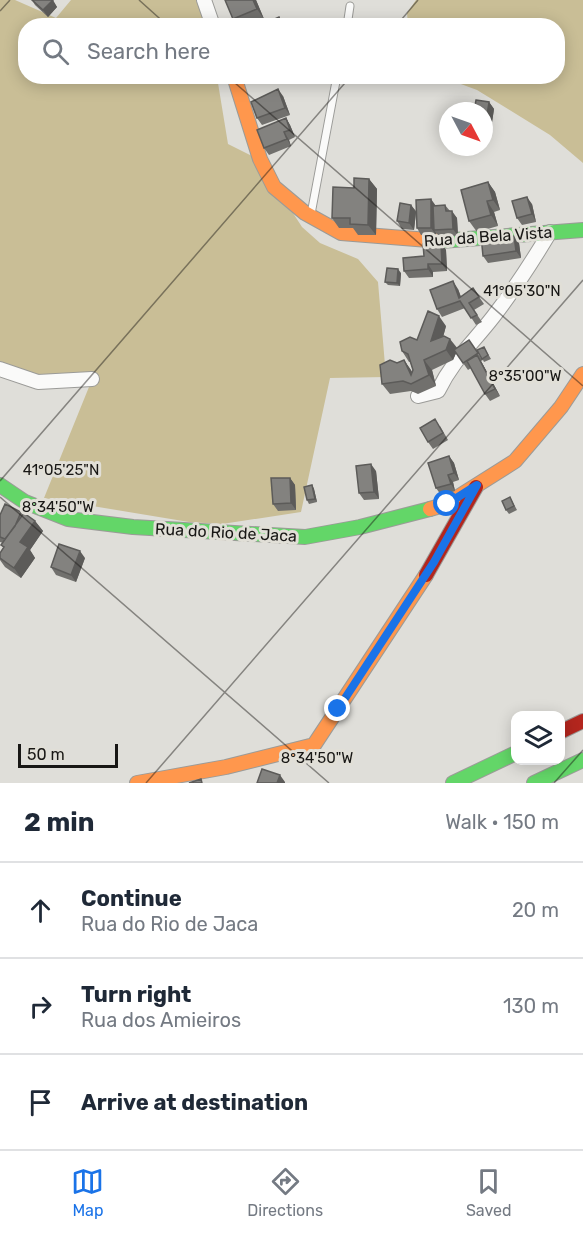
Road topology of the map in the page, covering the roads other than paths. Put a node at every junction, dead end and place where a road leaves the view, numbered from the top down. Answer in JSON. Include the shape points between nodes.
{"nodes":[{"id":1,"x":204,"y":0,"type":"edge"},
{"id":2,"x":350,"y":6,"type":"dead end"},
{"id":3,"x":210,"y":18,"type":"edge"},
{"id":4,"x":348,"y":18,"type":"edge"},
{"id":5,"x":237,"y":84,"type":"edge"},
{"id":6,"x":336,"y":84,"type":"edge"},
{"id":7,"x":311,"y":216,"type":"junction"},
{"id":8,"x":583,"y":230,"type":"edge"},
{"id":9,"x":550,"y":232,"type":"junction"},
{"id":10,"x":0,"y":369,"type":"edge"},
{"id":11,"x":583,"y":374,"type":"edge"},
{"id":12,"x":92,"y":380,"type":"dead end"},
{"id":13,"x":418,"y":396,"type":"dead end"},
{"id":14,"x":0,"y":485,"type":"edge"},
{"id":15,"x":477,"y":485,"type":"junction"},
{"id":16,"x":583,"y":721,"type":"edge"},
{"id":17,"x":565,"y":730,"type":"edge"},
{"id":18,"x":511,"y":755,"type":"edge"},
{"id":19,"x":583,"y":760,"type":"edge"},
{"id":20,"x":137,"y":783,"type":"edge"},
{"id":21,"x":453,"y":783,"type":"edge"},
{"id":22,"x":534,"y":783,"type":"edge"}],
"edges":[{"from":1,"to":3,"type":"street"},
{"from":2,"to":4,"type":"lane"},
{"from":5,"to":7,"type":"main road","name":"Rua da Bela Vista","via":[[260,159],[274,187]]},
{"from":6,"to":7,"type":"lane"},
{"from":7,"to":9,"type":"main road","name":"Rua da Bela Vista","via":[[340,233],[434,242]]},
{"from":8,"to":9,"type":"main road","name":"Rua da Bela Vista"},
{"from":9,"to":13,"type":"street","via":[[521,280],[451,365],[438,391]]},
{"from":10,"to":12,"type":"street","via":[[38,382]]},
{"from":11,"to":15,"type":"main road","name":"Rua do Rio de Jaca","via":[[515,461]]},
{"from":14,"to":15,"type":"main road","name":"Rua do Rio de Jaca","via":[[25,502],[68,519],[133,527],[305,537],[447,504]]},
{"from":15,"to":20,"type":"main road","via":[[434,562],[314,745],[226,767]]},
{"from":16,"to":17,"type":"main road"},
{"from":18,"to":21,"type":"main road"},
{"from":19,"to":22,"type":"main road"}]}
